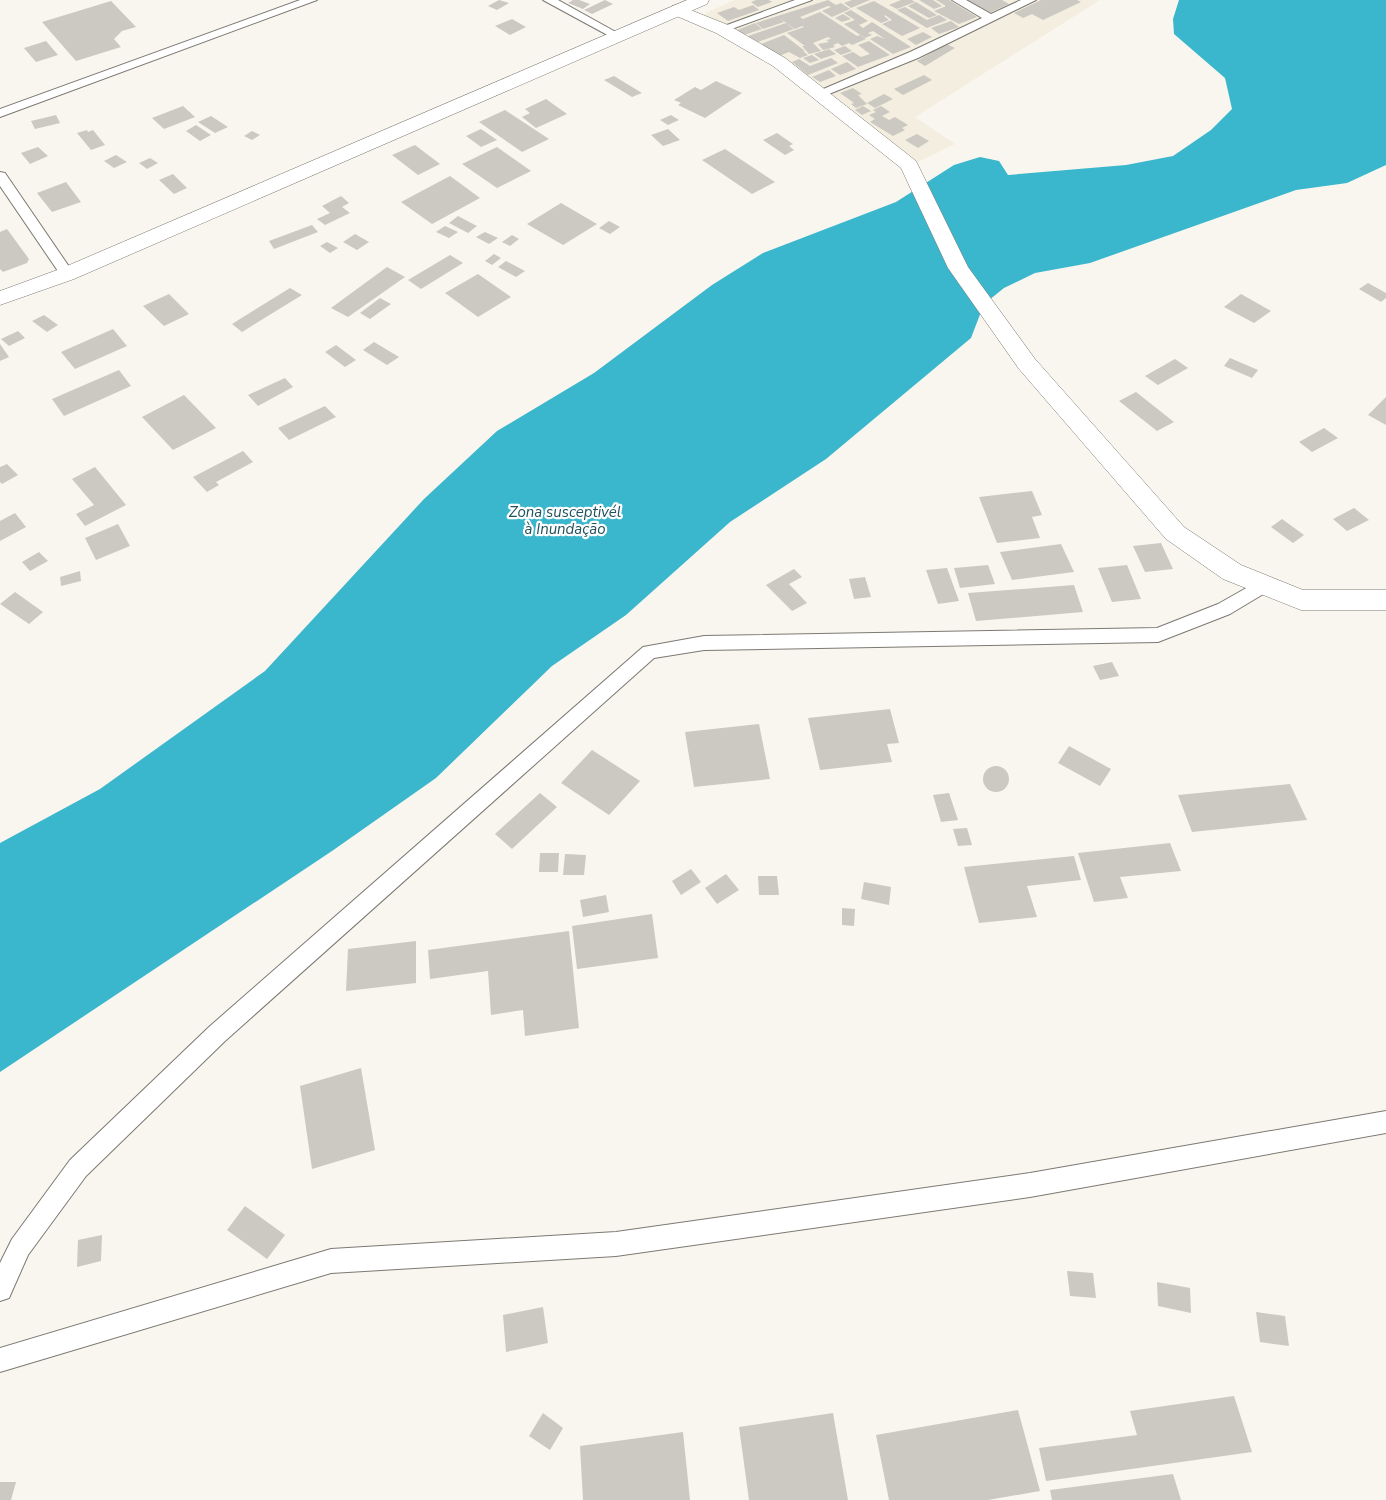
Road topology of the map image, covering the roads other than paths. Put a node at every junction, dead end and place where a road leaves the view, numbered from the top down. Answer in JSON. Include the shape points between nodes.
{"nodes":[{"id":1,"x":311,"y":0,"type":"edge"},
{"id":2,"x":549,"y":0,"type":"edge"},
{"id":3,"x":701,"y":0,"type":"edge"},
{"id":4,"x":806,"y":0,"type":"edge"},
{"id":5,"x":958,"y":0,"type":"edge"},
{"id":6,"x":1030,"y":0,"type":"edge"},
{"id":7,"x":678,"y":10,"type":"junction"},
{"id":8,"x":990,"y":18,"type":"junction"},
{"id":9,"x":722,"y":29,"type":"junction"},
{"id":10,"x":617,"y":36,"type":"junction"},
{"id":11,"x":820,"y":93,"type":"junction"},
{"id":12,"x":0,"y":113,"type":"edge"},
{"id":13,"x":0,"y":176,"type":"edge"},
{"id":14,"x":67,"y":274,"type":"junction"},
{"id":15,"x":0,"y":298,"type":"edge"},
{"id":16,"x":1264,"y":585,"type":"junction"},
{"id":17,"x":1386,"y":600,"type":"edge"},
{"id":18,"x":1386,"y":1122,"type":"edge"},
{"id":19,"x":0,"y":1290,"type":"edge"},
{"id":20,"x":0,"y":1360,"type":"edge"}],
"edges":[{"from":1,"to":12,"type":"lane"},
{"from":2,"to":10,"type":"lane"},
{"from":3,"to":7,"type":"street"},
{"from":4,"to":9,"type":"lane"},
{"from":5,"to":8,"type":"lane"},
{"from":6,"to":8,"type":"lane"},
{"from":7,"to":9,"type":"street"},
{"from":7,"to":10,"type":"street"},
{"from":8,"to":11,"type":"lane","via":[[914,55]]},
{"from":9,"to":11,"type":"street","via":[[779,62]]},
{"from":10,"to":14,"type":"street"},
{"from":11,"to":16,"type":"street","via":[[909,165],[958,268],[1027,364],[1175,532],[1232,572]]},
{"from":13,"to":14,"type":"lane"},
{"from":14,"to":15,"type":"street"},
{"from":16,"to":17,"type":"street","via":[[1301,600]]},
{"from":16,"to":19,"type":"lane","via":[[1224,610],[1158,635],[704,643],[649,652],[217,1034],[78,1168],[20,1247]]},
{"from":18,"to":20,"type":"lane","via":[[1030,1185],[616,1244],[331,1261]]}]}
